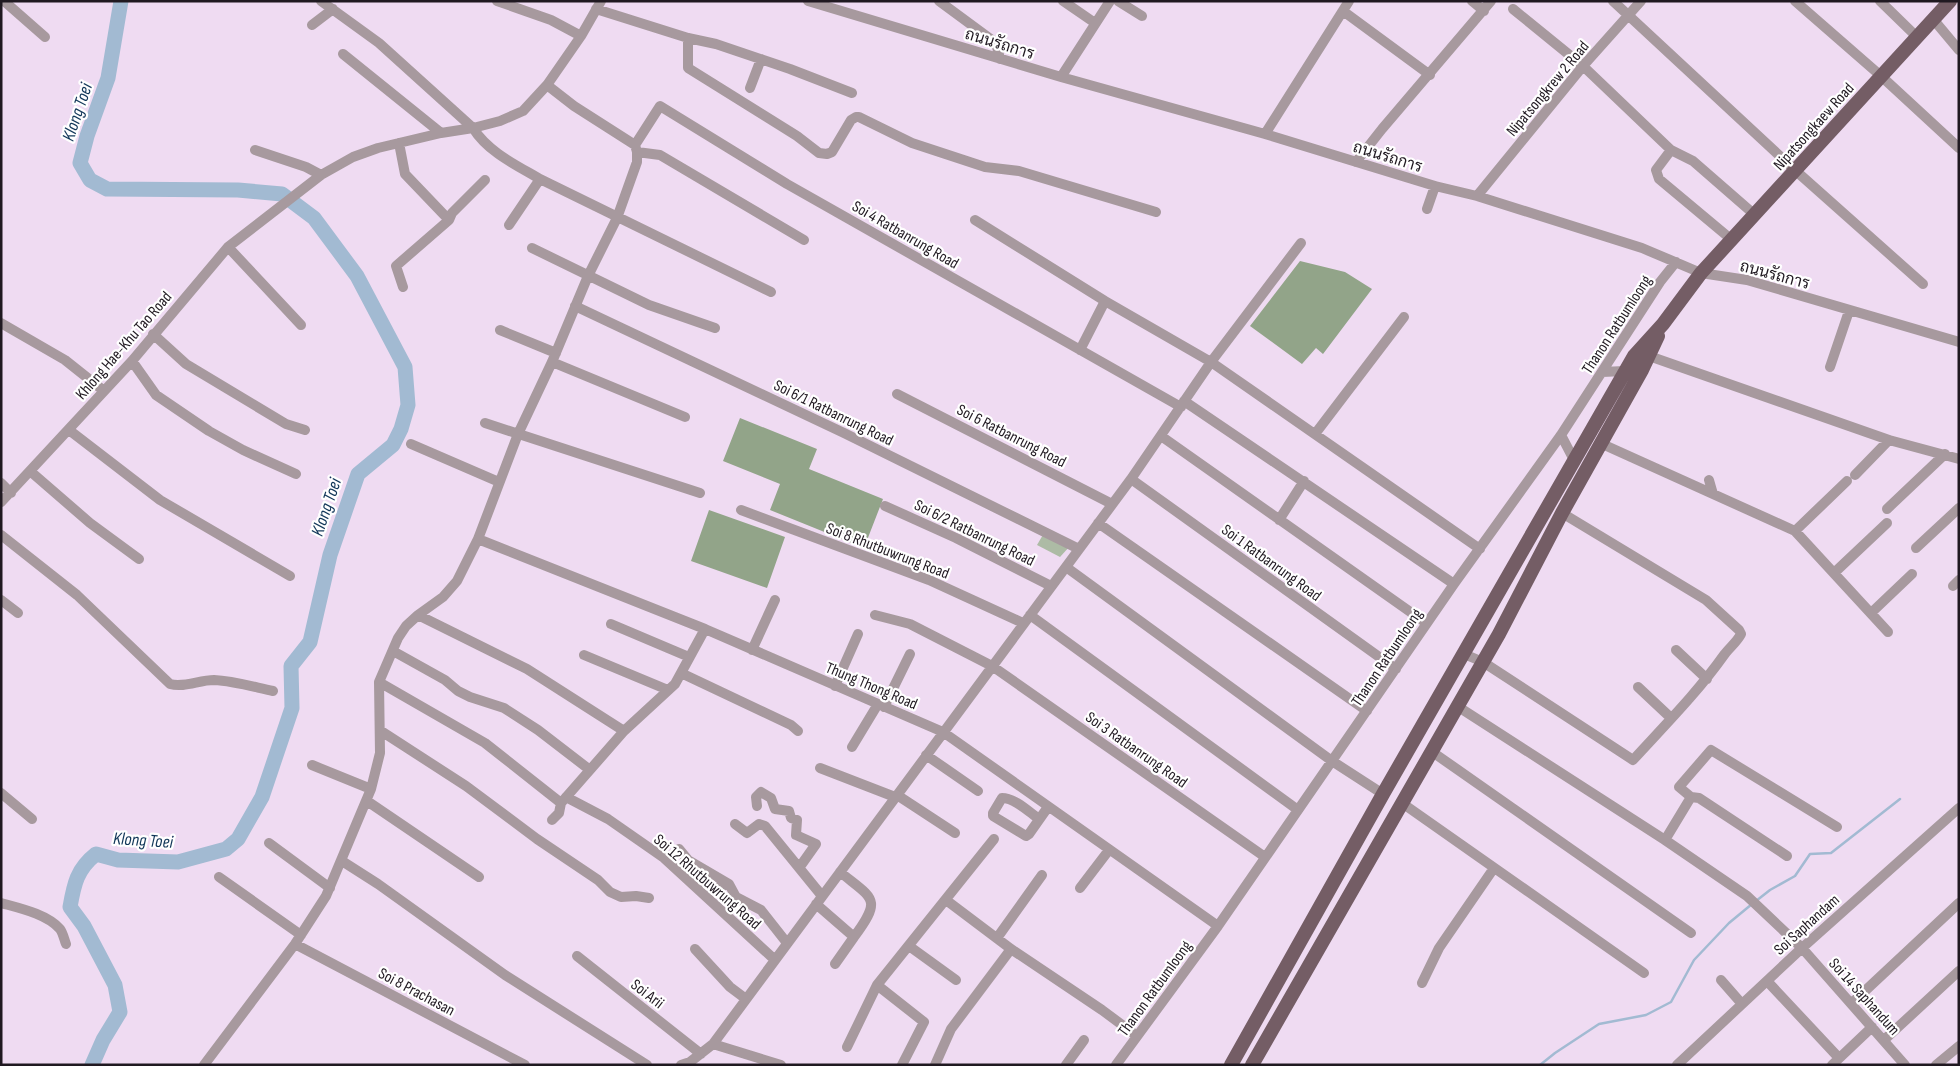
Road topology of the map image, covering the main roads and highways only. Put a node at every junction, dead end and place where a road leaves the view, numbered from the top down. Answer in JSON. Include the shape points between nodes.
{"nodes":[{"id":1,"x":1950,"y":1,"type":"edge"},
{"id":2,"x":1663,"y":324,"type":"junction"},
{"id":3,"x":1240,"y":1049,"type":"junction"},
{"id":4,"x":1258,"y":1063,"type":"edge"},
{"id":5,"x":1231,"y":1065,"type":"edge"}],
"edges":[{"from":1,"to":2,"type":"main road","name":"Nipatsongkaew Road","via":[[1701,273]]},
{"from":2,"to":3,"type":"main road","via":[[1625,371]]},
{"from":2,"to":4,"type":"main road","via":[[1649,356],[1483,662]]},
{"from":3,"to":4,"type":"main road"},
{"from":3,"to":5,"type":"main road"}]}
